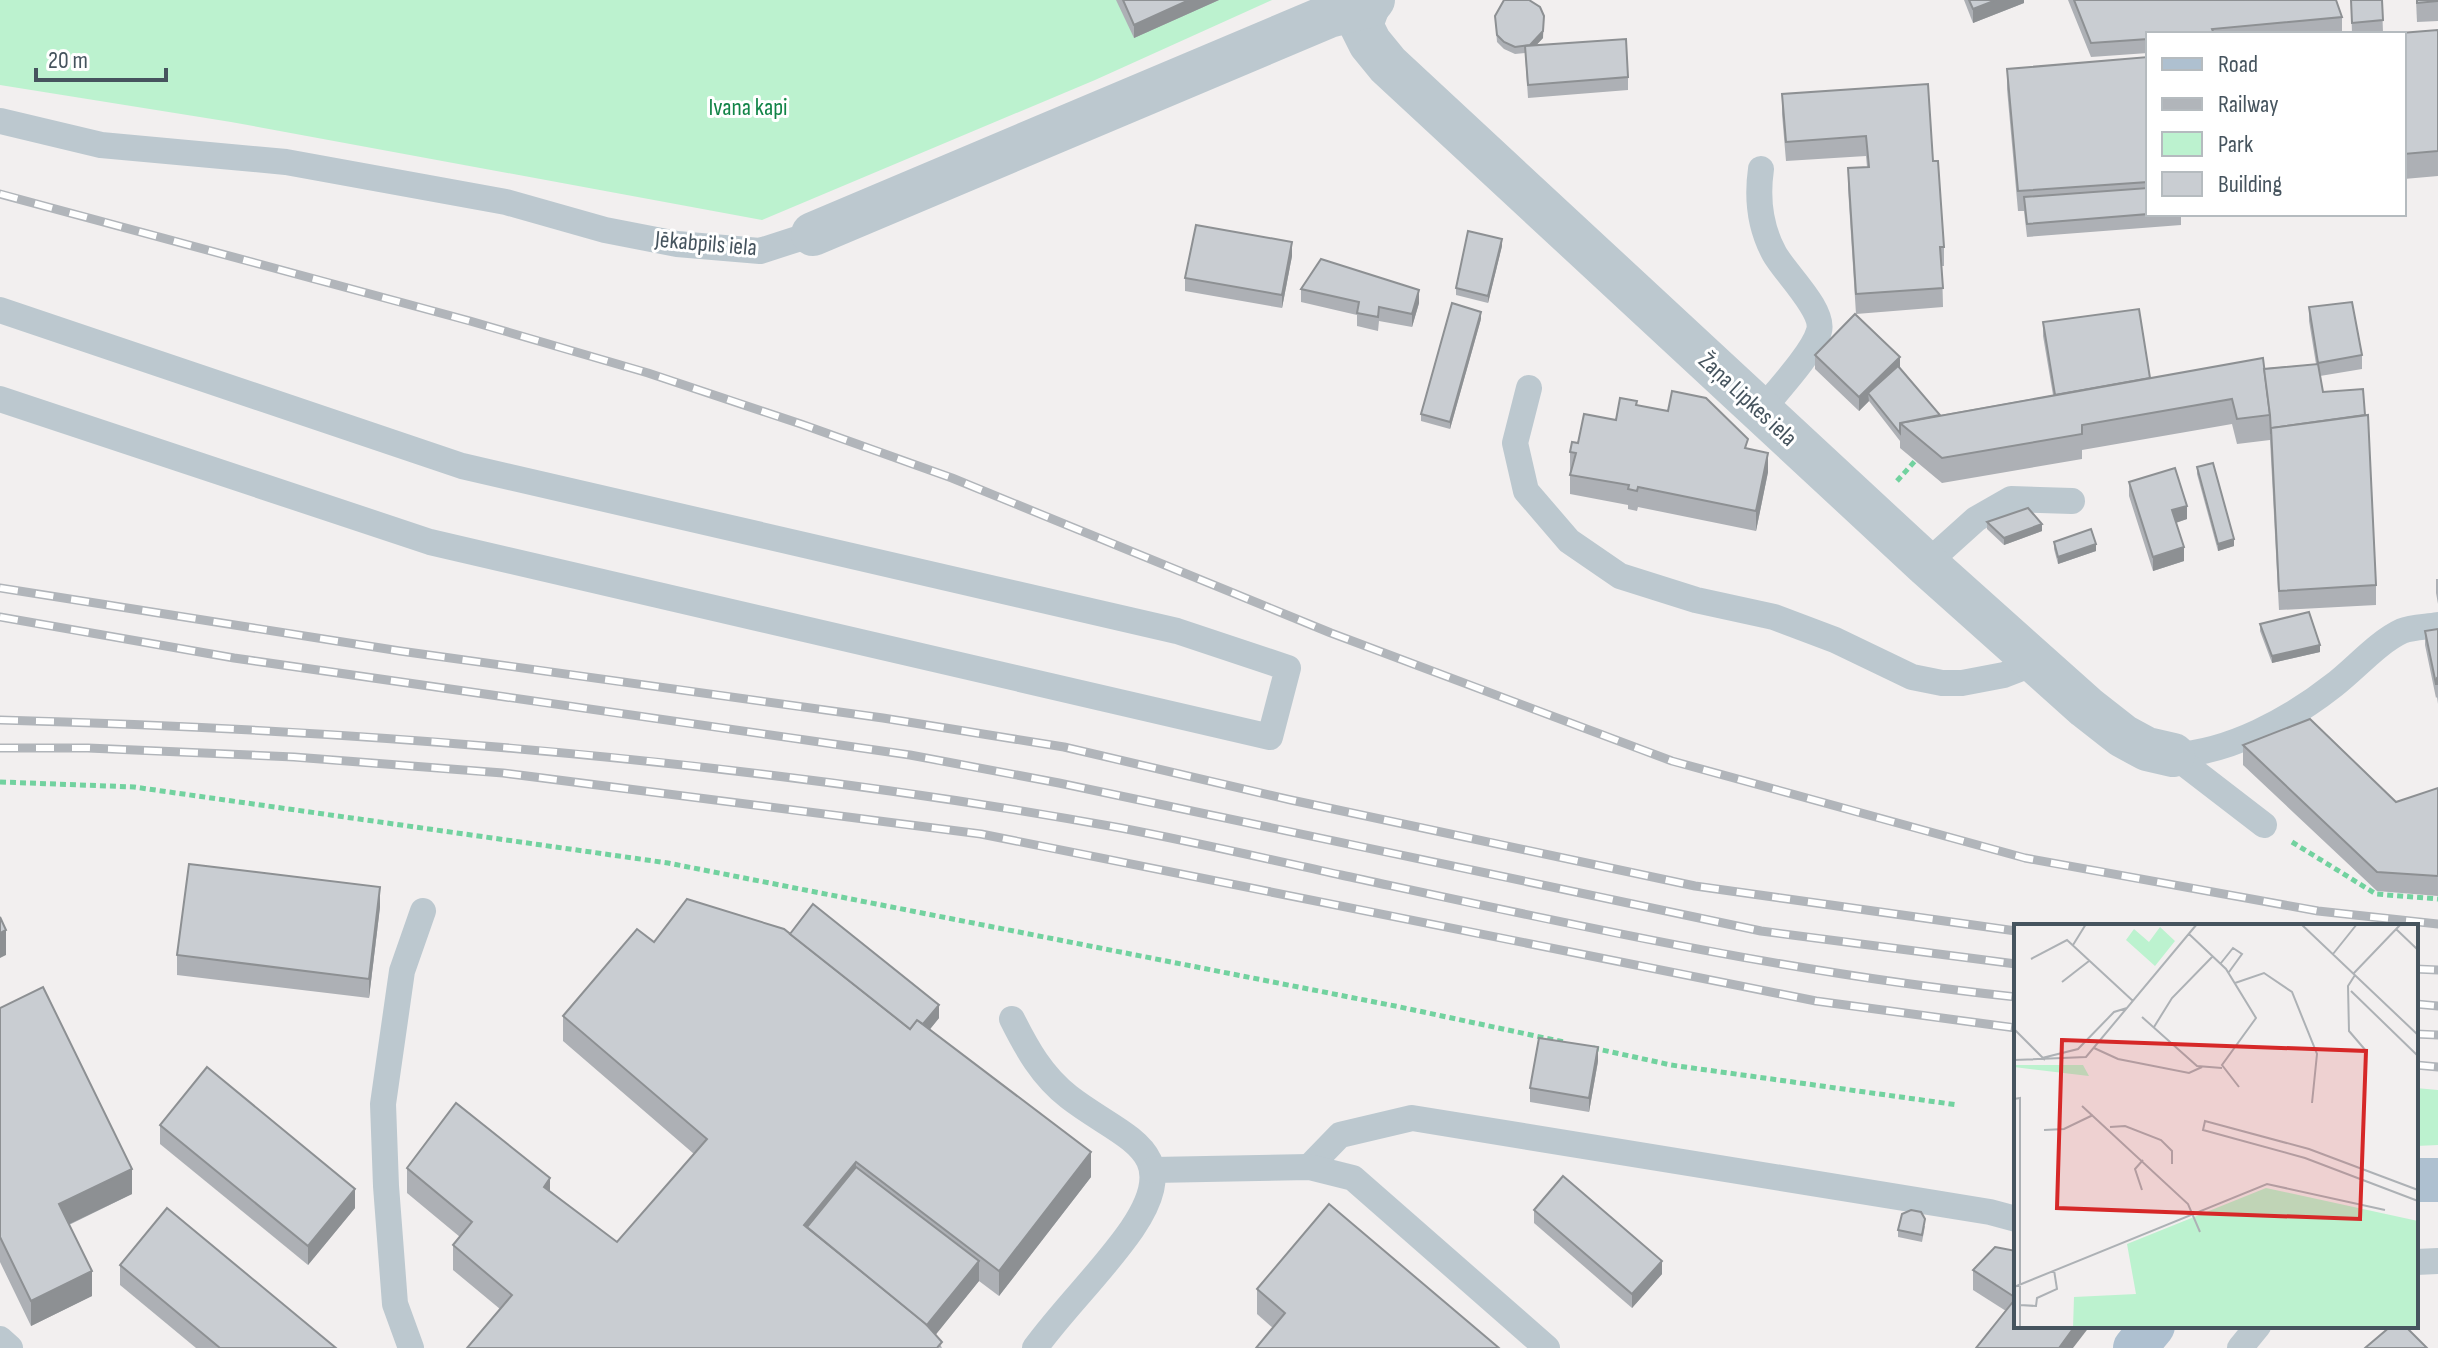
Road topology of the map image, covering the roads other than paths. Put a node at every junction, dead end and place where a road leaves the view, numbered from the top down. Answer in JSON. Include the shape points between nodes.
{"nodes":[{"id":1,"x":1368,"y":2,"type":"edge"},
{"id":2,"x":1315,"y":10,"type":"edge"},
{"id":3,"x":0,"y":121,"type":"edge"},
{"id":4,"x":1761,"y":169,"type":"dead end"},
{"id":5,"x":813,"y":234,"type":"joint"},
{"id":6,"x":0,"y":310,"type":"edge"},
{"id":7,"x":1529,"y":388,"type":"dead end"},
{"id":8,"x":0,"y":399,"type":"edge"},
{"id":9,"x":1761,"y":411,"type":"junction"},
{"id":10,"x":2072,"y":501,"type":"dead end"},
{"id":11,"x":1926,"y":564,"type":"junction"},
{"id":12,"x":2438,"y":625,"type":"edge"},
{"id":13,"x":2035,"y":663,"type":"junction"},
{"id":14,"x":2173,"y":755,"type":"junction"},
{"id":15,"x":2264,"y":825,"type":"road end"},
{"id":16,"x":423,"y":911,"type":"dead end"},
{"id":17,"x":1012,"y":1019,"type":"dead end"},
{"id":18,"x":1309,"y":1167,"type":"junction"},
{"id":19,"x":1153,"y":1170,"type":"junction"},
{"id":20,"x":2014,"y":1218,"type":"edge"},
{"id":21,"x":2438,"y":1261,"type":"edge"},
{"id":22,"x":2418,"y":1262,"type":"edge"},
{"id":23,"x":2151,"y":1328,"type":"edge"},
{"id":24,"x":2256,"y":1328,"type":"edge"},
{"id":25,"x":0,"y":1339,"type":"edge"},
{"id":26,"x":10,"y":1348,"type":"edge"},
{"id":27,"x":411,"y":1348,"type":"edge"},
{"id":28,"x":1035,"y":1348,"type":"edge"},
{"id":29,"x":1547,"y":1348,"type":"edge"},
{"id":30,"x":2135,"y":1348,"type":"edge"},
{"id":31,"x":2240,"y":1348,"type":"edge"}],
"edges":[{"from":1,"to":2,"type":"street","name":"Jēkabpils iela"},
{"from":1,"to":9,"type":"street","name":"Žaņa Lipkes iela","via":[[1361,25],[1388,65]]},
{"from":2,"to":5,"type":"street","name":"Jēkabpils iela"},
{"from":3,"to":5,"type":"lane","name":"Jēkabpils iela","via":[[101,145],[286,162],[506,202],[677,244],[760,251]]},
{"from":4,"to":9,"type":"lane","via":[[1763,226],[1774,253],[1819,319],[1819,331]]},
{"from":6,"to":8,"type":"lane","via":[[462,466],[1177,631],[1288,668],[1270,737],[430,542]]},
{"from":7,"to":13,"type":"lane","via":[[1515,443],[1526,491],[1569,541],[1620,576],[1774,617],[1912,677],[1962,683]]},
{"from":9,"to":11,"type":"street","name":"Žaņa Lipkes iela"},
{"from":10,"to":11,"type":"lane","via":[[2011,499],[1976,519]]},
{"from":11,"to":13,"type":"street","name":"Žaņa Lipkes iela"},
{"from":12,"to":14,"type":"lane","via":[[2402,631],[2291,715],[2219,748]]},
{"from":13,"to":14,"type":"street","name":"Žaņa Lipkes iela","via":[[2123,736]]},
{"from":14,"to":15,"type":"lane"},
{"from":16,"to":27,"type":"lane","via":[[402,971],[383,1104],[395,1304]]},
{"from":17,"to":19,"type":"lane","via":[[1031,1058],[1067,1096],[1143,1148]]},
{"from":18,"to":19,"type":"lane"},
{"from":18,"to":20,"type":"lane","via":[[1340,1135],[1412,1118]]},
{"from":18,"to":29,"type":"lane","via":[[1353,1178]]},
{"from":19,"to":28,"type":"lane","via":[[1151,1194],[1131,1229]]},
{"from":21,"to":22,"type":"lane"},
{"from":23,"to":30,"type":"main road"},
{"from":24,"to":31,"type":"lane"},
{"from":25,"to":26,"type":"lane"}]}
